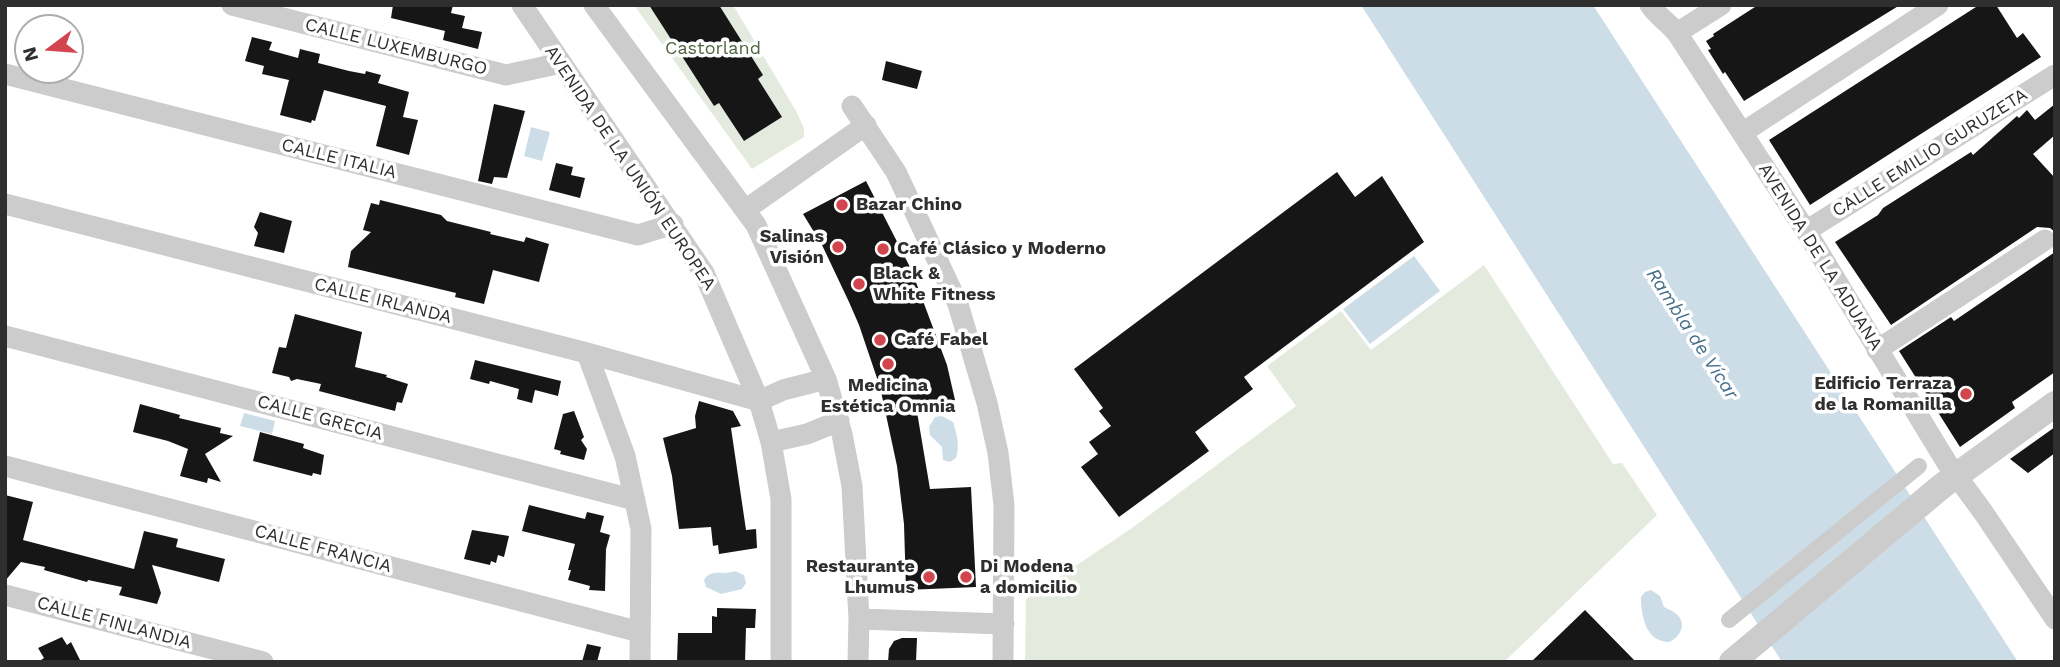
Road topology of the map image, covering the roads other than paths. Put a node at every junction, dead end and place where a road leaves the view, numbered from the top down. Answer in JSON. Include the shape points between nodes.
{"nodes":[{"id":1,"x":232,"y":5,"type":"edge"},
{"id":2,"x":522,"y":5,"type":"edge"},
{"id":3,"x":594,"y":5,"type":"edge"},
{"id":4,"x":1650,"y":5,"type":"edge"},
{"id":5,"x":1721,"y":5,"type":"edge"},
{"id":6,"x":1938,"y":5,"type":"edge"},
{"id":7,"x":1677,"y":33,"type":"junction"},
{"id":8,"x":561,"y":63,"type":"junction"},
{"id":9,"x":5,"y":74,"type":"edge"},
{"id":10,"x":2055,"y":75,"type":"edge"},
{"id":11,"x":852,"y":106,"type":"dead end"},
{"id":12,"x":866,"y":125,"type":"junction"},
{"id":13,"x":1742,"y":133,"type":"junction"},
{"id":14,"x":5,"y":204,"type":"edge"},
{"id":15,"x":745,"y":209,"type":"junction"},
{"id":16,"x":673,"y":224,"type":"junction"},
{"id":17,"x":1806,"y":231,"type":"junction"},
{"id":18,"x":2045,"y":240,"type":"dead end"},
{"id":19,"x":5,"y":336,"type":"edge"},
{"id":20,"x":1877,"y":350,"type":"junction"},
{"id":21,"x":587,"y":353,"type":"junction"},
{"id":22,"x":826,"y":379,"type":"junction"},
{"id":23,"x":759,"y":401,"type":"junction"},
{"id":24,"x":2055,"y":404,"type":"edge"},
{"id":25,"x":839,"y":421,"type":"junction"},
{"id":26,"x":771,"y":442,"type":"junction"},
{"id":27,"x":5,"y":466,"type":"edge"},
{"id":28,"x":1919,"y":466,"type":"dead end"},
{"id":29,"x":1956,"y":476,"type":"junction"},
{"id":30,"x":635,"y":500,"type":"junction"},
{"id":31,"x":5,"y":595,"type":"edge"},
{"id":32,"x":859,"y":619,"type":"junction"},
{"id":33,"x":2055,"y":619,"type":"edge"},
{"id":34,"x":1729,"y":620,"type":"dead end"},
{"id":35,"x":1004,"y":624,"type":"junction"},
{"id":36,"x":640,"y":632,"type":"junction"},
{"id":37,"x":1736,"y":658,"type":"edge"},
{"id":38,"x":263,"y":662,"type":"edge"},
{"id":39,"x":640,"y":662,"type":"edge"},
{"id":40,"x":781,"y":662,"type":"edge"},
{"id":41,"x":858,"y":662,"type":"edge"},
{"id":42,"x":1003,"y":662,"type":"edge"}],
"edges":[{"from":1,"to":8,"type":"street","name":"CALLE LUXEMBURGO","via":[[506,75]]},
{"from":2,"to":8,"type":"street","name":"AVENIDA DE LA UNIÓN EUROPEA"},
{"from":3,"to":15,"type":"street"},
{"from":4,"to":7,"type":"street","name":"AVENIDA DE LA ADUANA"},
{"from":5,"to":7,"type":"street"},
{"from":6,"to":13,"type":"street"},
{"from":7,"to":13,"type":"street","name":"AVENIDA DE LA ADUANA"},
{"from":8,"to":16,"type":"street","name":"AVENIDA DE LA UNIÓN EUROPEA"},
{"from":9,"to":16,"type":"street","name":"CALLE ITALIA","via":[[638,235]]},
{"from":10,"to":17,"type":"street","name":"CALLE EMILIO GURUZETA"},
{"from":11,"to":12,"type":"street"},
{"from":12,"to":15,"type":"street"},
{"from":12,"to":35,"type":"street","via":[[896,172],[958,304],[987,403],[1004,505]]},
{"from":13,"to":17,"type":"street","name":"AVENIDA DE LA ADUANA"},
{"from":14,"to":21,"type":"street","name":"CALLE IRLANDA"},
{"from":15,"to":22,"type":"street"},
{"from":16,"to":23,"type":"street","name":"AVENIDA DE LA UNIÓN EUROPEA","via":[[709,281]]},
{"from":17,"to":20,"type":"street","name":"AVENIDA DE LA ADUANA"},
{"from":18,"to":20,"type":"street"},
{"from":19,"to":30,"type":"street","name":"CALLE GRECIA"},
{"from":20,"to":29,"type":"street","name":"AVENIDA DE LA ADUANA"},
{"from":21,"to":23,"type":"street","name":"CALLE IRLANDA"},
{"from":21,"to":30,"type":"street","via":[[625,456]]},
{"from":22,"to":23,"type":"street"},
{"from":22,"to":25,"type":"street"},
{"from":23,"to":26,"type":"street","name":"AVENIDA DE LA UNIÓN EUROPEA"},
{"from":24,"to":29,"type":"street"},
{"from":25,"to":26,"type":"street"},
{"from":25,"to":32,"type":"street","via":[[852,486]]},
{"from":26,"to":40,"type":"street","name":"AVENIDA DE LA UNIÓN EUROPEA","via":[[781,499]]},
{"from":27,"to":36,"type":"street","name":"CALLE FRANCIA"},
{"from":28,"to":34,"type":"street"},
{"from":29,"to":33,"type":"street","name":"AVENIDA DE LA ADUANA"},
{"from":29,"to":37,"type":"street"},
{"from":30,"to":36,"type":"street","via":[[641,529]]},
{"from":31,"to":38,"type":"street","name":"CALLE FINLANDIA"},
{"from":32,"to":35,"type":"street"},
{"from":32,"to":41,"type":"street"},
{"from":35,"to":42,"type":"street"},
{"from":36,"to":39,"type":"street"}]}
